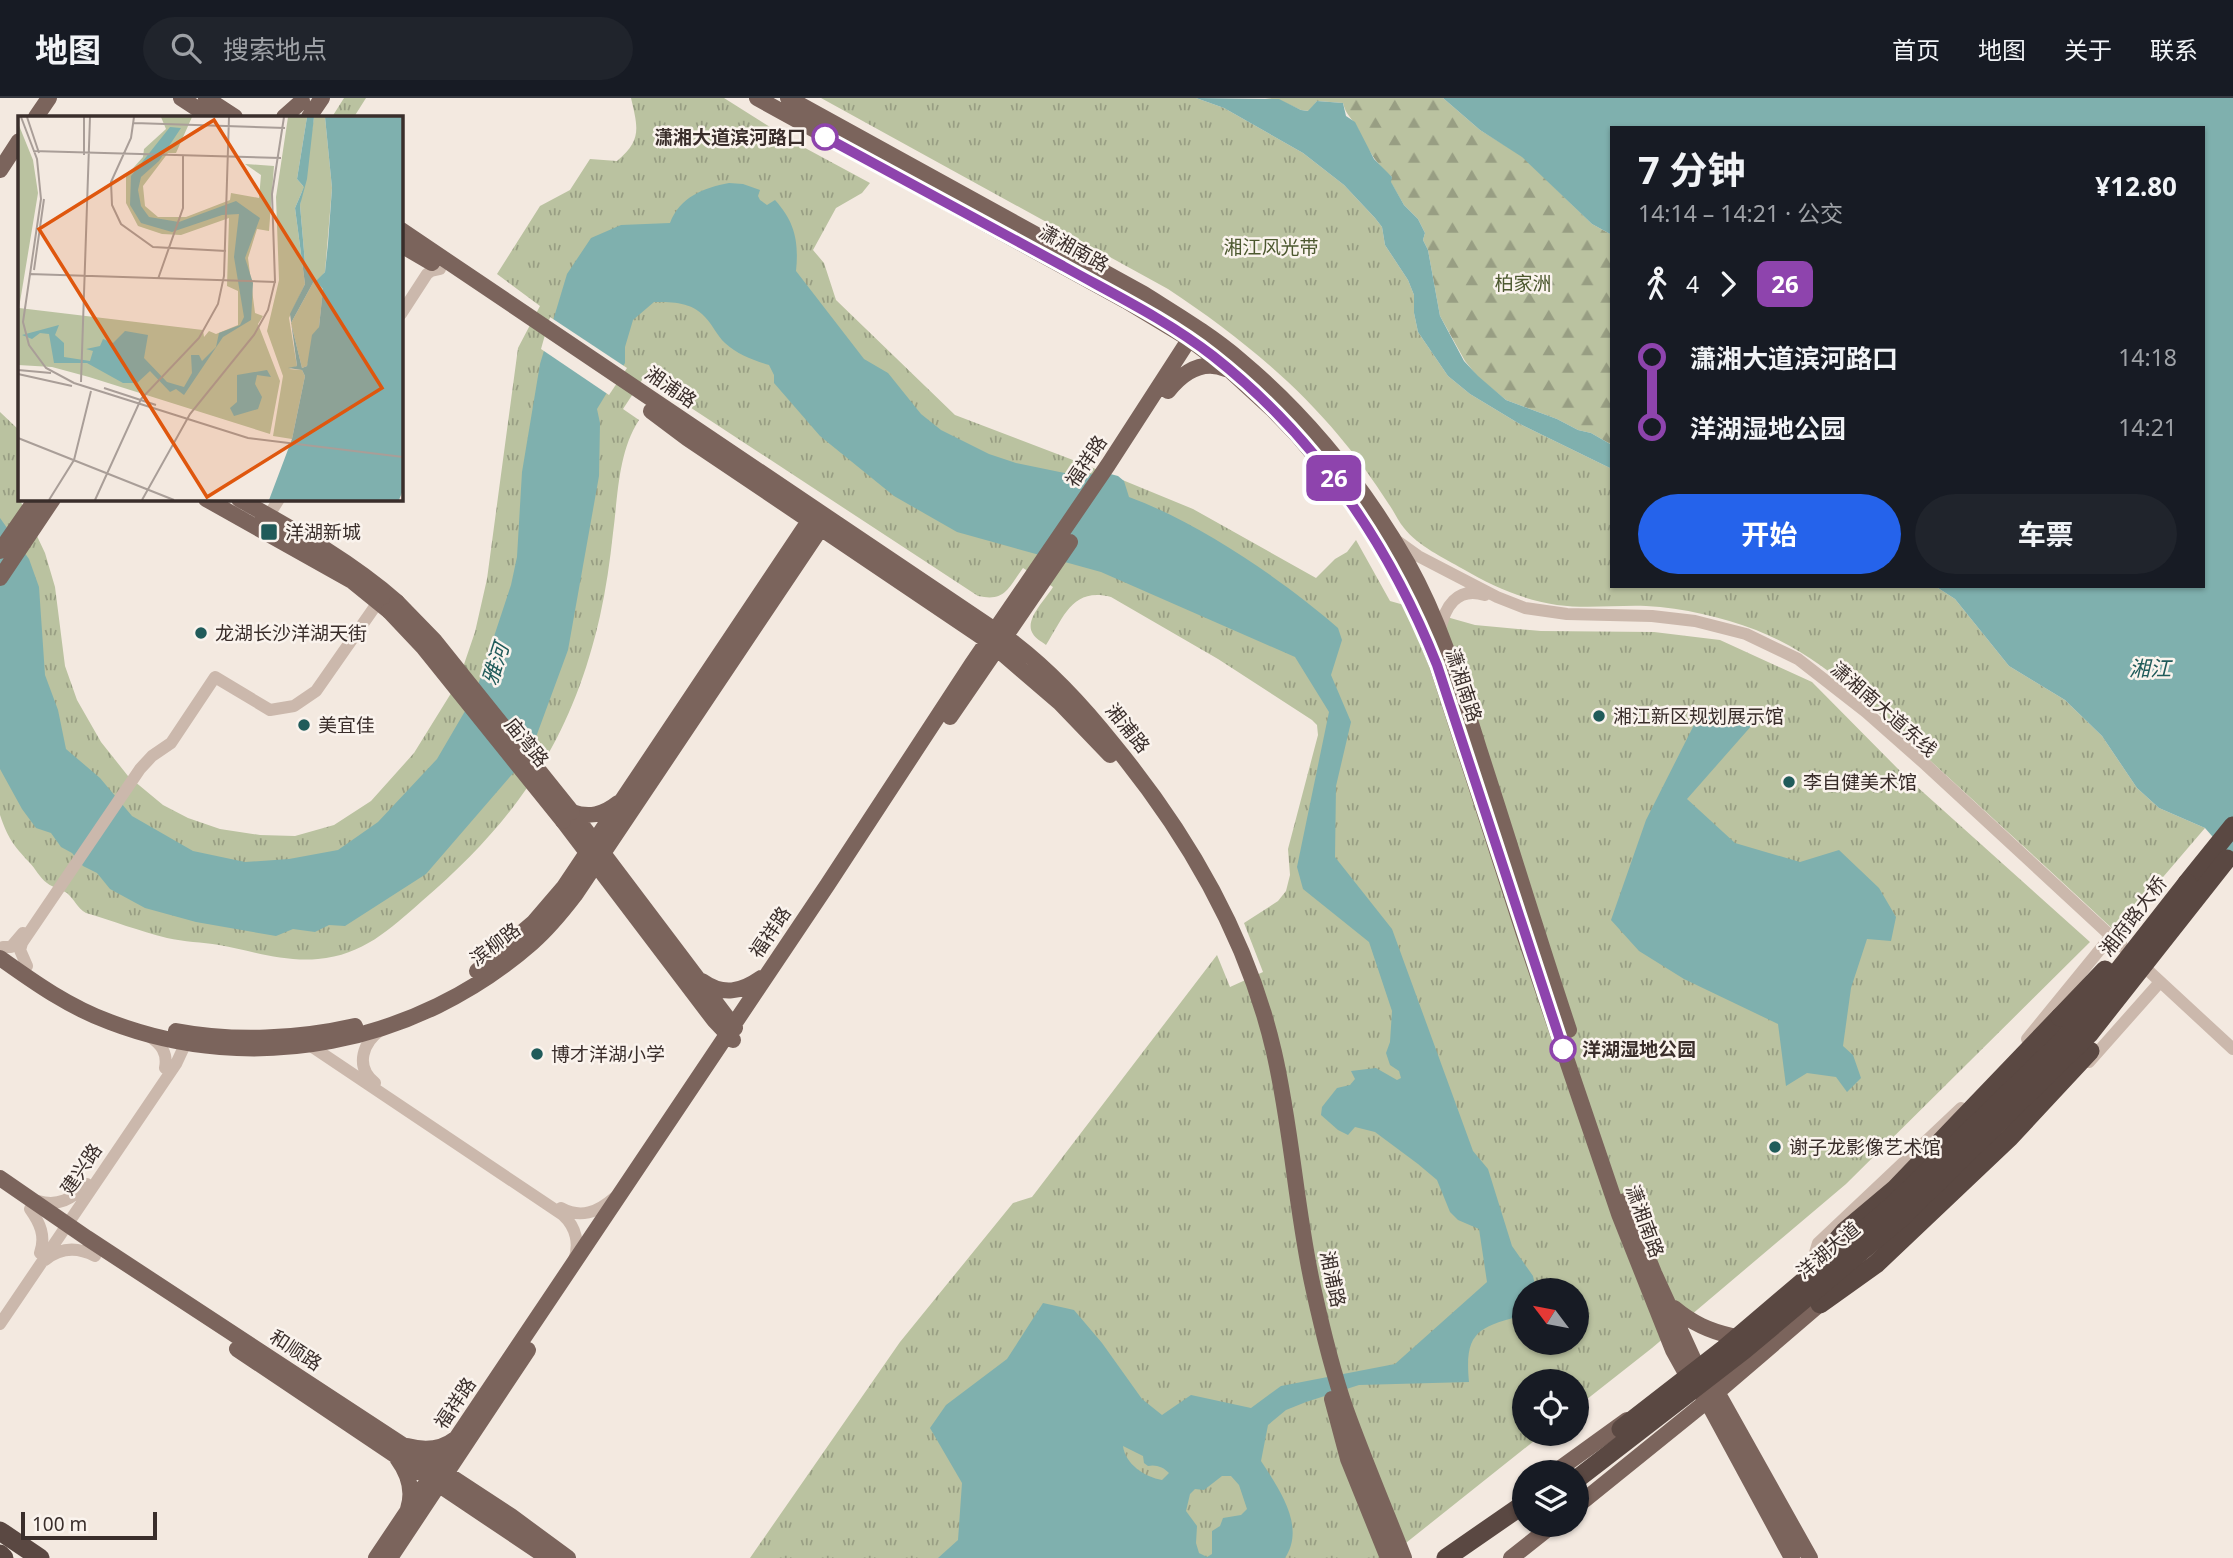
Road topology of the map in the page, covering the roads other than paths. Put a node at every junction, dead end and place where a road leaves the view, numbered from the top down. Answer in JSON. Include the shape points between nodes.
{"nodes":[{"id":1,"x":38,"y":98,"type":"edge"},
{"id":2,"x":49,"y":98,"type":"edge"},
{"id":3,"x":181,"y":98,"type":"edge"},
{"id":4,"x":206,"y":98,"type":"edge"},
{"id":5,"x":322,"y":98,"type":"edge"},
{"id":6,"x":757,"y":98,"type":"edge"},
{"id":7,"x":788,"y":98,"type":"edge"},
{"id":8,"x":303,"y":100,"type":"edge"},
{"id":9,"x":26,"y":116,"type":"edge"},
{"id":10,"x":37,"y":116,"type":"edge"},
{"id":11,"x":208,"y":116,"type":"edge"},
{"id":12,"x":233,"y":116,"type":"edge"},
{"id":13,"x":285,"y":116,"type":"edge"},
{"id":14,"x":292,"y":116,"type":"edge"},
{"id":15,"x":310,"y":116,"type":"edge"},
{"id":16,"x":18,"y":128,"type":"edge"},
{"id":17,"x":18,"y":143,"type":"edge"},
{"id":18,"x":0,"y":155,"type":"edge"},
{"id":19,"x":0,"y":170,"type":"edge"},
{"id":20,"x":402,"y":231,"type":"edge"},
{"id":21,"x":402,"y":246,"type":"edge"},
{"id":22,"x":422,"y":258,"type":"junction"},
{"id":23,"x":440,"y":269,"type":"junction"},
{"id":24,"x":402,"y":303,"type":"edge"},
{"id":25,"x":402,"y":312,"type":"edge"},
{"id":26,"x":525,"y":320,"type":"junction"},
{"id":27,"x":1162,"y":323,"type":"junction"},
{"id":28,"x":1197,"y":336,"type":"junction"},
{"id":29,"x":1171,"y":368,"type":"junction"},
{"id":30,"x":1233,"y":373,"type":"junction"},
{"id":31,"x":1168,"y":391,"type":"junction"},
{"id":32,"x":637,"y":395,"type":"junction"},
{"id":33,"x":1114,"y":467,"type":"junction"},
{"id":34,"x":778,"y":499,"type":"junction"},
{"id":35,"x":209,"y":500,"type":"edge"},
{"id":36,"x":240,"y":500,"type":"edge"},
{"id":37,"x":272,"y":500,"type":"edge"},
{"id":38,"x":278,"y":500,"type":"edge"},
{"id":39,"x":36,"y":507,"type":"edge"},
{"id":40,"x":819,"y":519,"type":"junction"},
{"id":41,"x":262,"y":521,"type":"junction"},
{"id":42,"x":1387,"y":530,"type":"junction"},
{"id":43,"x":0,"y":551,"type":"edge"},
{"id":44,"x":856,"y":551,"type":"junction"},
{"id":45,"x":796,"y":553,"type":"junction"},
{"id":46,"x":0,"y":578,"type":"edge"},
{"id":47,"x":384,"y":599,"type":"junction"},
{"id":48,"x":1023,"y":601,"type":"junction"},
{"id":49,"x":963,"y":615,"type":"junction"},
{"id":50,"x":1440,"y":632,"type":"junction"},
{"id":51,"x":996,"y":639,"type":"junction"},
{"id":52,"x":1036,"y":661,"type":"junction"},
{"id":53,"x":1021,"y":668,"type":"junction"},
{"id":54,"x":974,"y":671,"type":"junction"},
{"id":55,"x":622,"y":800,"type":"junction"},
{"id":56,"x":568,"y":817,"type":"junction"},
{"id":57,"x":625,"y":821,"type":"junction"},
{"id":58,"x":2233,"y":825,"type":"edge"},
{"id":59,"x":595,"y":852,"type":"junction"},
{"id":60,"x":2230,"y":855,"type":"edge"},
{"id":61,"x":2188,"y":883,"type":"junction"},
{"id":62,"x":624,"y":892,"type":"junction"},
{"id":63,"x":566,"y":895,"type":"junction"},
{"id":64,"x":2110,"y":938,"type":"junction"},
{"id":65,"x":9,"y":947,"type":"edge"},
{"id":66,"x":691,"y":971,"type":"junction"},
{"id":67,"x":766,"y":975,"type":"junction"},
{"id":68,"x":2159,"y":983,"type":"junction"},
{"id":69,"x":699,"y":1001,"type":"junction"},
{"id":70,"x":384,"y":1028,"type":"junction"},
{"id":71,"x":142,"y":1033,"type":"junction"},
{"id":72,"x":733,"y":1033,"type":"junction"},
{"id":73,"x":2089,"y":1034,"type":"joint"},
{"id":74,"x":2068,"y":1035,"type":"joint"},
{"id":75,"x":179,"y":1037,"type":"junction"},
{"id":76,"x":204,"y":1046,"type":"junction"},
{"id":77,"x":311,"y":1046,"type":"junction"},
{"id":78,"x":2233,"y":1051,"type":"edge"},
{"id":79,"x":706,"y":1063,"type":"junction"},
{"id":80,"x":170,"y":1066,"type":"junction"},
{"id":81,"x":0,"y":1178,"type":"edge"},
{"id":82,"x":87,"y":1189,"type":"junction"},
{"id":83,"x":0,"y":1190,"type":"edge"},
{"id":84,"x":619,"y":1193,"type":"junction"},
{"id":85,"x":32,"y":1204,"type":"junction"},
{"id":86,"x":62,"y":1226,"type":"junction"},
{"id":87,"x":96,"y":1250,"type":"junction"},
{"id":88,"x":40,"y":1253,"type":"junction"},
{"id":89,"x":571,"y":1265,"type":"junction"},
{"id":90,"x":38,"y":1268,"type":"junction"},
{"id":91,"x":1810,"y":1269,"type":"junction"},
{"id":92,"x":1669,"y":1304,"type":"junction"},
{"id":93,"x":1821,"y":1304,"type":"junction"},
{"id":94,"x":0,"y":1312,"type":"edge"},
{"id":95,"x":0,"y":1324,"type":"edge"},
{"id":96,"x":1732,"y":1336,"type":"junction"},
{"id":97,"x":1329,"y":1372,"type":"junction"},
{"id":98,"x":1693,"y":1372,"type":"junction"},
{"id":99,"x":1712,"y":1397,"type":"junction"},
{"id":100,"x":1339,"y":1405,"type":"junction"},
{"id":101,"x":465,"y":1436,"type":"junction"},
{"id":102,"x":396,"y":1448,"type":"junction"},
{"id":103,"x":1572,"y":1460,"type":"edge"},
{"id":104,"x":1582,"y":1460,"type":"edge"},
{"id":105,"x":1589,"y":1470,"type":"edge"},
{"id":106,"x":438,"y":1476,"type":"junction"},
{"id":107,"x":1589,"y":1497,"type":"edge"},
{"id":108,"x":475,"y":1501,"type":"junction"},
{"id":109,"x":1512,"y":1503,"type":"edge"},
{"id":110,"x":1512,"y":1512,"type":"edge"},
{"id":111,"x":411,"y":1516,"type":"junction"},
{"id":112,"x":1512,"y":1525,"type":"edge"},
{"id":113,"x":0,"y":1532,"type":"edge"},
{"id":114,"x":1538,"y":1537,"type":"edge"},
{"id":115,"x":0,"y":1555,"type":"edge"},
{"id":116,"x":4,"y":1558,"type":"edge"},
{"id":117,"x":31,"y":1558,"type":"edge"},
{"id":118,"x":40,"y":1558,"type":"edge"},
{"id":119,"x":376,"y":1558,"type":"edge"},
{"id":120,"x":390,"y":1558,"type":"edge"},
{"id":121,"x":548,"y":1558,"type":"edge"},
{"id":122,"x":568,"y":1558,"type":"edge"},
{"id":123,"x":1388,"y":1558,"type":"edge"},
{"id":124,"x":1404,"y":1558,"type":"edge"},
{"id":125,"x":1435,"y":1558,"type":"edge"},
{"id":126,"x":1446,"y":1558,"type":"edge"},
{"id":127,"x":1466,"y":1558,"type":"edge"},
{"id":128,"x":1511,"y":1558,"type":"edge"},
{"id":129,"x":1792,"y":1558,"type":"edge"},
{"id":130,"x":1810,"y":1558,"type":"edge"}],
"edges":[{"from":1,"to":9,"type":"main road"},
{"from":2,"to":10,"type":"main road"},
{"from":3,"to":11,"type":"main road"},
{"from":4,"to":12,"type":"main road"},
{"from":5,"to":15,"type":"main road"},
{"from":6,"to":27,"type":"main road","name":"潇湘南路"},
{"from":7,"to":28,"type":"main road","name":"潇湘南路","via":[[1144,294]]},
{"from":8,"to":13,"type":"main road"},
{"from":8,"to":14,"type":"main road"},
{"from":16,"to":18,"type":"main road"},
{"from":17,"to":19,"type":"main road"},
{"from":20,"to":26,"type":"main road","name":"湘浦路"},
{"from":21,"to":22,"type":"main road","name":"湘浦路"},
{"from":22,"to":23,"type":"main road","name":"湘浦路"},
{"from":22,"to":24,"type":"street","via":[[423,269]]},
{"from":23,"to":25,"type":"street","via":[[427,274]]},
{"from":23,"to":26,"type":"main road","name":"湘浦路"},
{"from":26,"to":32,"type":"main road","name":"湘浦路"},
{"from":27,"to":28,"type":"main road","name":"潇湘南路"},
{"from":27,"to":29,"type":"main road","via":[[1176,344]]},
{"from":28,"to":29,"type":"main road","name":"福祥路"},
{"from":28,"to":30,"type":"main road","name":"潇湘南路"},
{"from":28,"to":31,"type":"main road","name":"福祥路"},
{"from":28,"to":42,"type":"main road","name":"潇湘南路","via":[[1241,361],[1295,411]]},
{"from":29,"to":33,"type":"main road","name":"福祥路"},
{"from":30,"to":31,"type":"main road","via":[[1203,365],[1185,373]]},
{"from":30,"to":98,"type":"main road","name":"潇湘南路","via":[[1298,436],[1341,487],[1381,547],[1418,617],[1619,1214],[1673,1350]]},
{"from":31,"to":33,"type":"main road","name":"福祥路"},
{"from":32,"to":34,"type":"main road","name":"湘浦路"},
{"from":32,"to":40,"type":"main road","name":"湘浦路"},
{"from":33,"to":48,"type":"main road","name":"福祥路"},
{"from":34,"to":40,"type":"main road","name":"湘浦路"},
{"from":34,"to":45,"type":"main road","via":[[792,520]]},
{"from":35,"to":41,"type":"main road","name":"庙湾路"},
{"from":36,"to":41,"type":"main road","name":"庙湾路"},
{"from":37,"to":41,"type":"street"},
{"from":38,"to":41,"type":"street"},
{"from":39,"to":43,"type":"main road"},
{"from":39,"to":46,"type":"main road"},
{"from":40,"to":44,"type":"main road","name":"湘浦路"},
{"from":40,"to":45,"type":"main road","name":"滨柳路"},
{"from":40,"to":49,"type":"main road","name":"湘浦路"},
{"from":41,"to":47,"type":"main road","name":"庙湾路","via":[[335,554]]},
{"from":42,"to":50,"type":"main road","name":"潇湘南路"},
{"from":42,"to":64,"type":"street","name":"潇湘南大道东线","via":[[1418,556],[1516,605],[1567,614],[1672,617],[1746,634],[1780,648],[1866,712]]},
{"from":44,"to":45,"type":"main road","via":[[825,544]]},
{"from":44,"to":49,"type":"main road","name":"湘浦路"},
{"from":45,"to":55,"type":"main road","name":"滨柳路"},
{"from":45,"to":57,"type":"main road","name":"滨柳路"},
{"from":47,"to":56,"type":"main road","name":"庙湾路","bridge":true},
{"from":47,"to":65,"type":"street","via":[[314,689],[293,702],[271,706],[214,672],[171,737],[140,769]]},
{"from":48,"to":49,"type":"main road","via":[[996,613]]},
{"from":48,"to":51,"type":"main road","name":"福祥路"},
{"from":48,"to":52,"type":"main road","via":[[1019,633]]},
{"from":49,"to":51,"type":"main road","name":"湘浦路"},
{"from":49,"to":54,"type":"main road","via":[[974,645]]},
{"from":50,"to":64,"type":"street","name":"潇湘南大道东线","via":[[1448,605],[1472,592],[1535,614],[1677,621],[1764,646],[1809,670],[1849,702]]},
{"from":50,"to":92,"type":"main road","name":"潇湘南路","via":[[1624,1199]]},
{"from":51,"to":52,"type":"main road","name":"湘浦路"},
{"from":51,"to":53,"type":"main road","name":"湘浦路"},
{"from":51,"to":54,"type":"main road","name":"福祥路"},
{"from":52,"to":97,"type":"main road","name":"湘浦路","via":[[1089,714],[1149,788],[1205,877],[1234,935],[1274,1050]]},
{"from":53,"to":54,"type":"main road","via":[[999,661]]},
{"from":53,"to":97,"type":"main road","name":"湘浦路","via":[[1085,727],[1140,791],[1200,887],[1233,957],[1272,1084],[1297,1256]]},
{"from":54,"to":67,"type":"main road","name":"福祥路"},
{"from":54,"to":72,"type":"main road","name":"福祥路"},
{"from":55,"to":56,"type":"main road","via":[[594,816]]},
{"from":55,"to":59,"type":"main road","name":"滨柳路"},
{"from":56,"to":59,"type":"main road","name":"庙湾路"},
{"from":56,"to":63,"type":"main road","via":[[571,850]]},
{"from":57,"to":59,"type":"main road","name":"滨柳路"},
{"from":57,"to":62,"type":"main road","via":[[615,860]]},
{"from":58,"to":61,"type":"highway","name":"湘府路大桥"},
{"from":59,"to":62,"type":"main road","name":"庙湾路"},
{"from":59,"to":63,"type":"main road","name":"滨柳路"},
{"from":60,"to":73,"type":"highway","name":"湘府路大桥","bridge":true},
{"from":60,"to":93,"type":"highway","bridge":true,"via":[[2165,954],[2090,1051],[2010,1137],[1876,1264]]},
{"from":61,"to":74,"type":"highway","name":"湘府路大桥","bridge":true},
{"from":61,"to":91,"type":"highway","bridge":true,"via":[[1895,1189],[1845,1231]]},
{"from":62,"to":63,"type":"main road","via":[[595,888]]},
{"from":62,"to":66,"type":"main road","name":"庙湾路"},
{"from":62,"to":69,"type":"main road","name":"庙湾路"},
{"from":63,"to":70,"type":"main road","name":"滨柳路","via":[[533,942],[506,964],[443,1003]]},
{"from":63,"to":75,"type":"main road","name":"滨柳路","via":[[474,974],[394,1014],[304,1035]]},
{"from":64,"to":68,"type":"street","name":"潇湘南大道东线"},
{"from":64,"to":91,"type":"street","via":[[1998,1071],[1818,1243]]},
{"from":65,"to":71,"type":"main road","name":"滨柳路","via":[[45,990]]},
{"from":65,"to":75,"type":"main road","name":"滨柳路","via":[[27,966],[61,988]]},
{"from":66,"to":67,"type":"main road","via":[[707,985],[729,992]]},
{"from":66,"to":72,"type":"main road","name":"庙湾路"},
{"from":67,"to":72,"type":"main road","name":"福祥路"},
{"from":68,"to":78,"type":"street","name":"潇湘南大道东线"},
{"from":68,"to":93,"type":"street","via":[[2021,1137],[1944,1212],[1863,1284]]},
{"from":69,"to":72,"type":"main road","name":"庙湾路"},
{"from":69,"to":79,"type":"main road","via":[[712,1038]]},
{"from":70,"to":77,"type":"main road","name":"滨柳路"},
{"from":70,"to":84,"type":"street","via":[[371,1039],[364,1054],[363,1070],[373,1081],[569,1213],[595,1211]]},
{"from":71,"to":75,"type":"main road","name":"滨柳路"},
{"from":71,"to":80,"type":"street","via":[[160,1044]]},
{"from":72,"to":79,"type":"main road","name":"福祥路"},
{"from":72,"to":101,"type":"main road","name":"福祥路"},
{"from":73,"to":105,"type":"highway","name":"洋湖大道","bridge":true,"via":[[1901,1218],[1724,1366]]},
{"from":74,"to":104,"type":"highway","name":"洋湖大道","bridge":true,"via":[[1892,1206],[1724,1349]]},
{"from":75,"to":76,"type":"main road","name":"滨柳路"},
{"from":75,"to":80,"type":"street"},
{"from":76,"to":77,"type":"main road","name":"滨柳路"},
{"from":76,"to":80,"type":"street"},
{"from":77,"to":89,"type":"street","via":[[563,1215],[576,1240]]},
{"from":79,"to":84,"type":"main road","name":"福祥路"},
{"from":80,"to":82,"type":"street","name":"建兴路"},
{"from":81,"to":85,"type":"main road","name":"和顺路"},
{"from":82,"to":85,"type":"street","via":[[63,1202]]},
{"from":82,"to":86,"type":"street","name":"建兴路"},
{"from":82,"to":87,"type":"street","via":[[82,1223]]},
{"from":83,"to":85,"type":"main road","name":"和顺路"},
{"from":84,"to":89,"type":"main road","name":"福祥路"},
{"from":85,"to":86,"type":"main road","name":"和顺路"},
{"from":85,"to":88,"type":"street","via":[[43,1233]]},
{"from":86,"to":87,"type":"main road","name":"和顺路"},
{"from":86,"to":88,"type":"street"},
{"from":86,"to":90,"type":"street","name":"建兴路"},
{"from":87,"to":90,"type":"street","via":[[52,1254]]},
{"from":87,"to":102,"type":"main road","name":"和顺路"},
{"from":88,"to":94,"type":"street"},
{"from":89,"to":101,"type":"main road","name":"福祥路"},
{"from":90,"to":95,"type":"street","name":"建兴路"},
{"from":91,"to":96,"type":"main road"},
{"from":92,"to":96,"type":"main road","via":[[1709,1331]]},
{"from":92,"to":98,"type":"main road","name":"潇湘南路"},
{"from":93,"to":99,"type":"main road"},
{"from":96,"to":98,"type":"main road"},
{"from":97,"to":100,"type":"main road","name":"湘浦路"},
{"from":98,"to":99,"type":"main road","name":"潇湘南路"},
{"from":98,"to":103,"type":"main road"},
{"from":99,"to":107,"type":"main road"},
{"from":99,"to":129,"type":"main road","name":"潇湘南路"},
{"from":99,"to":130,"type":"main road","name":"潇湘南路"},
{"from":100,"to":123,"type":"main road","name":"湘浦路","via":[[1348,1459]]},
{"from":100,"to":124,"type":"main road","name":"湘浦路"},
{"from":101,"to":102,"type":"main road","via":[[436,1448]]},
{"from":101,"to":106,"type":"main road","name":"福祥路"},
{"from":101,"to":108,"type":"main road","via":[[461,1465]]},
{"from":102,"to":106,"type":"main road","name":"和顺路"},
{"from":102,"to":111,"type":"main road","via":[[408,1478]]},
{"from":106,"to":108,"type":"main road","name":"和顺路"},
{"from":106,"to":111,"type":"main road","name":"福祥路"},
{"from":108,"to":111,"type":"main road","via":[[440,1502]]},
{"from":108,"to":121,"type":"main road","name":"和顺路"},
{"from":108,"to":122,"type":"main road","name":"和顺路"},
{"from":109,"to":125,"type":"main road"},
{"from":110,"to":126,"type":"highway"},
{"from":111,"to":119,"type":"main road","name":"福祥路"},
{"from":111,"to":120,"type":"main road","name":"福祥路"},
{"from":112,"to":127,"type":"highway"},
{"from":113,"to":117,"type":"highway"},
{"from":113,"to":118,"type":"highway"},
{"from":114,"to":128,"type":"main road"},
{"from":115,"to":116,"type":"highway"}]}
